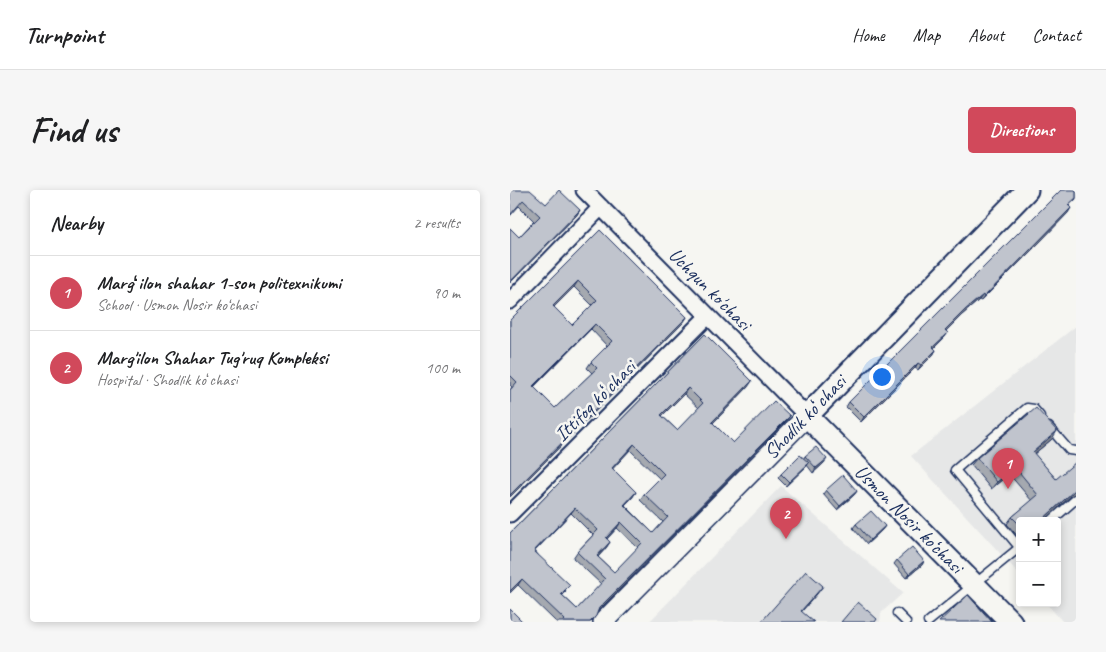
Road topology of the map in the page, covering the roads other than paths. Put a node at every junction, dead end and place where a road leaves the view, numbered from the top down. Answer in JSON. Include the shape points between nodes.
{"nodes":[{"id":1,"x":584,"y":190,"type":"edge"},
{"id":2,"x":1027,"y":190,"type":"edge"},
{"id":3,"x":601,"y":207,"type":"junction"},
{"id":4,"x":510,"y":301,"type":"edge"},
{"id":5,"x":708,"y":316,"type":"junction"},
{"id":6,"x":807,"y":416,"type":"junction"},
{"id":7,"x":1076,"y":452,"type":"edge"},
{"id":8,"x":1076,"y":499,"type":"edge"},
{"id":9,"x":510,"y":514,"type":"edge"},
{"id":10,"x":1056,"y":517,"type":"edge"},
{"id":11,"x":1016,"y":543,"type":"edge"},
{"id":12,"x":1016,"y":550,"type":"edge"},
{"id":13,"x":975,"y":585,"type":"junction"},
{"id":14,"x":897,"y":613,"type":"dead end"},
{"id":15,"x":603,"y":622,"type":"edge"},
{"id":16,"x":906,"y":622,"type":"edge"},
{"id":17,"x":928,"y":622,"type":"edge"},
{"id":18,"x":1011,"y":622,"type":"edge"}],
"edges":[{"from":1,"to":3,"type":"street","name":"Uchqun ko'chasi"},
{"from":2,"to":6,"type":"main road","name":"Shodlik koʻchasi"},
{"from":3,"to":4,"type":"street"},
{"from":3,"to":5,"type":"street","name":"Uchqun ko'chasi"},
{"from":5,"to":6,"type":"street","name":"Uchqun ko'chasi"},
{"from":5,"to":9,"type":"street","name":"Ittifoq koʻchasi"},
{"from":6,"to":13,"type":"main road","name":"Usmon Nosir ko‘chasi"},
{"from":6,"to":15,"type":"street","name":"Shodlik koʻchasi"},
{"from":7,"to":11,"type":"lane","via":[[1069,450],[1031,408],[1027,408],[956,469],[955,472]]},
{"from":8,"to":10,"type":"lane"},
{"from":12,"to":13,"type":"lane"},
{"from":13,"to":17,"type":"lane"},
{"from":13,"to":18,"type":"main road","name":"Usmon Nosir ko‘chasi"},
{"from":14,"to":16,"type":"lane"}]}
